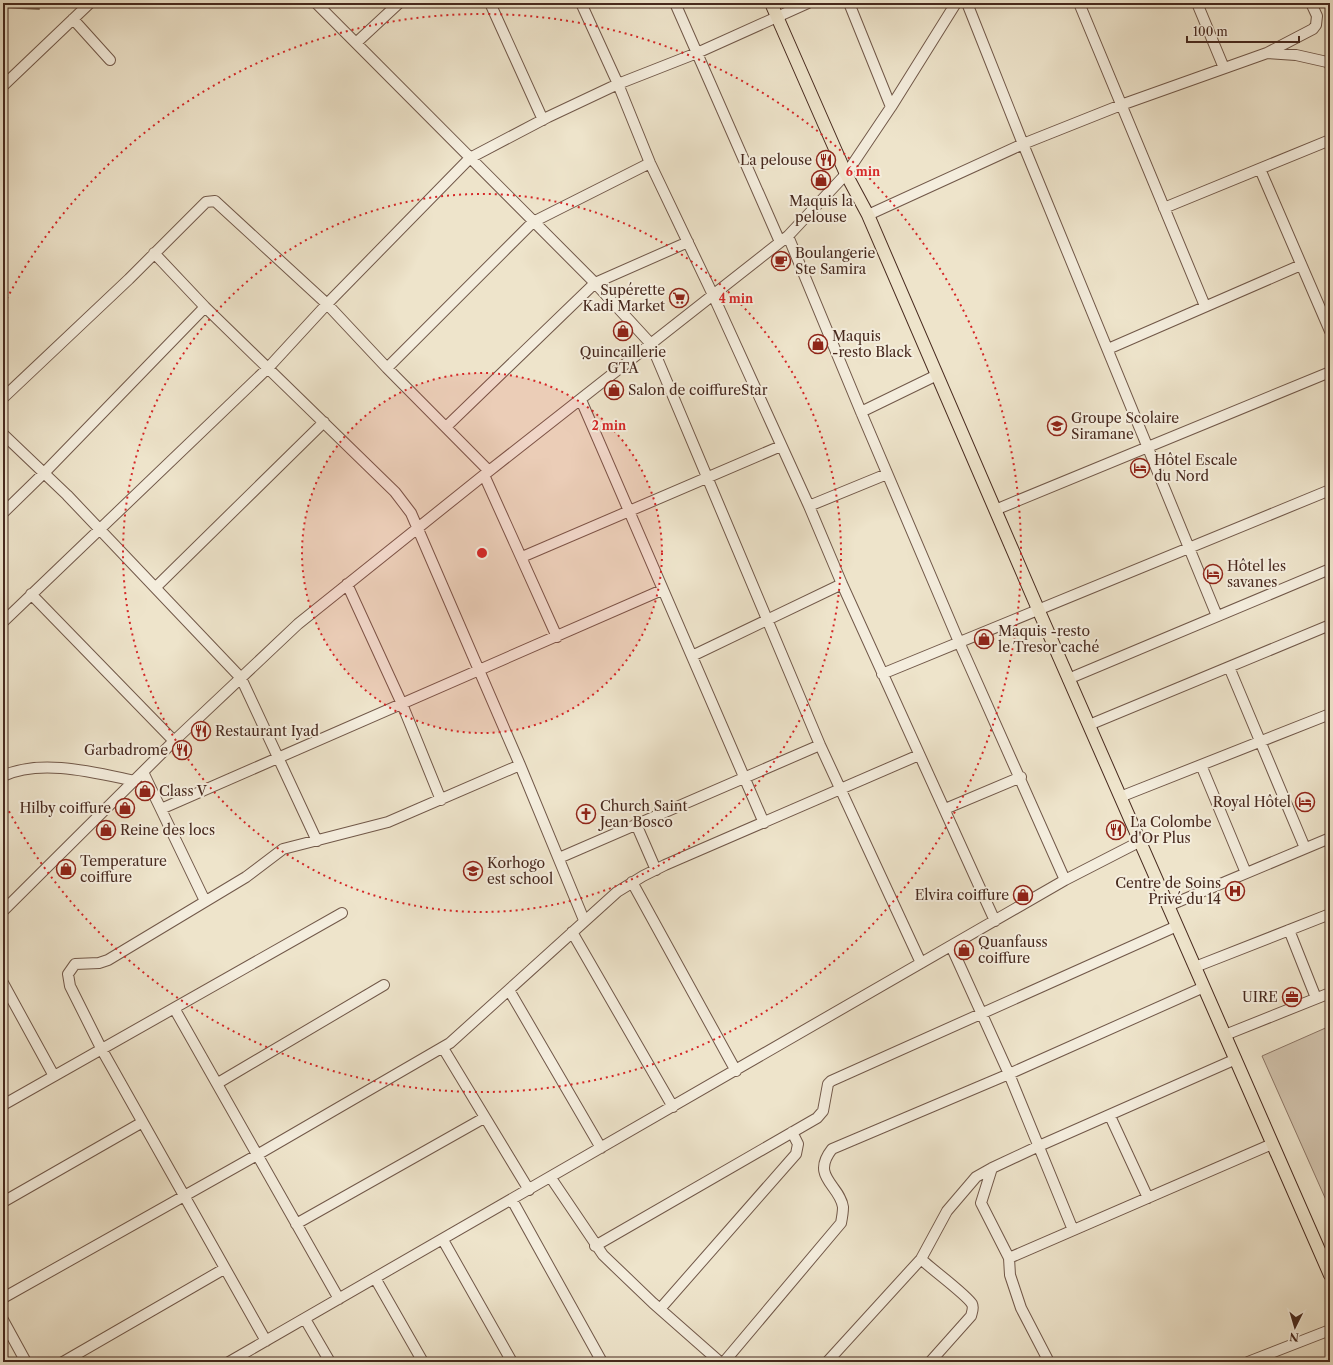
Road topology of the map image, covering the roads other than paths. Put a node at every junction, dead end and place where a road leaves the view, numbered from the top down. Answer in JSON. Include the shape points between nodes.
{"nodes":[{"id":1,"x":316,"y":3,"type":"edge"},
{"id":2,"x":399,"y":3,"type":"edge"},
{"id":3,"x":490,"y":3,"type":"edge"},
{"id":4,"x":581,"y":3,"type":"edge"},
{"id":5,"x":675,"y":3,"type":"edge"},
{"id":6,"x":771,"y":3,"type":"edge"},
{"id":7,"x":808,"y":3,"type":"edge"},
{"id":8,"x":849,"y":3,"type":"edge"},
{"id":9,"x":956,"y":3,"type":"edge"},
{"id":10,"x":967,"y":3,"type":"edge"},
{"id":11,"x":1079,"y":3,"type":"edge"},
{"id":12,"x":1197,"y":3,"type":"edge"},
{"id":13,"x":1311,"y":3,"type":"edge"},
{"id":14,"x":84,"y":5,"type":"edge"},
{"id":15,"x":777,"y":16,"type":"junction"},
{"id":16,"x":73,"y":19,"type":"junction"},
{"id":17,"x":356,"y":43,"type":"junction"},
{"id":18,"x":1267,"y":52,"type":"junction"},
{"id":19,"x":697,"y":53,"type":"junction"},
{"id":20,"x":110,"y":60,"type":"dead end"},
{"id":21,"x":1330,"y":65,"type":"edge"},
{"id":22,"x":1224,"y":68,"type":"junction"},
{"id":23,"x":618,"y":84,"type":"junction"},
{"id":24,"x":3,"y":86,"type":"edge"},
{"id":25,"x":1121,"y":105,"type":"junction"},
{"id":26,"x":891,"y":108,"type":"junction"},
{"id":27,"x":543,"y":120,"type":"junction"},
{"id":28,"x":1330,"y":140,"type":"edge"},
{"id":29,"x":1023,"y":144,"type":"junction"},
{"id":30,"x":470,"y":158,"type":"junction"},
{"id":31,"x":650,"y":163,"type":"junction"},
{"id":32,"x":1260,"y":169,"type":"junction"},
{"id":33,"x":846,"y":174,"type":"junction"},
{"id":34,"x":1164,"y":208,"type":"junction"},
{"id":35,"x":868,"y":215,"type":"junction"},
{"id":36,"x":533,"y":222,"type":"junction"},
{"id":37,"x":784,"y":239,"type":"junction"},
{"id":38,"x":688,"y":242,"type":"junction"},
{"id":39,"x":154,"y":253,"type":"junction"},
{"id":40,"x":1301,"y":265,"type":"junction"},
{"id":41,"x":594,"y":284,"type":"junction"},
{"id":42,"x":713,"y":295,"type":"junction"},
{"id":43,"x":327,"y":304,"type":"junction"},
{"id":44,"x":1205,"y":306,"type":"junction"},
{"id":45,"x":205,"y":307,"type":"junction"},
{"id":46,"x":1330,"y":330,"type":"edge"},
{"id":47,"x":651,"y":344,"type":"junction"},
{"id":48,"x":1108,"y":348,"type":"junction"},
{"id":49,"x":269,"y":368,"type":"junction"},
{"id":50,"x":387,"y":368,"type":"junction"},
{"id":51,"x":1330,"y":372,"type":"edge"},
{"id":52,"x":936,"y":375,"type":"junction"},
{"id":53,"x":3,"y":398,"type":"edge"},
{"id":54,"x":581,"y":400,"type":"junction"},
{"id":55,"x":861,"y":412,"type":"junction"},
{"id":56,"x":324,"y":422,"type":"junction"},
{"id":57,"x":447,"y":426,"type":"junction"},
{"id":58,"x":3,"y":434,"type":"edge"},
{"id":59,"x":781,"y":446,"type":"junction"},
{"id":60,"x":1148,"y":447,"type":"junction"},
{"id":61,"x":45,"y":472,"type":"junction"},
{"id":62,"x":487,"y":473,"type":"junction"},
{"id":63,"x":887,"y":474,"type":"junction"},
{"id":64,"x":708,"y":478,"type":"junction"},
{"id":65,"x":1330,"y":490,"type":"edge"},
{"id":66,"x":809,"y":506,"type":"junction"},
{"id":67,"x":994,"y":510,"type":"junction"},
{"id":68,"x":629,"y":511,"type":"junction"},
{"id":69,"x":3,"y":513,"type":"edge"},
{"id":70,"x":99,"y":528,"type":"junction"},
{"id":71,"x":418,"y":528,"type":"junction"},
{"id":72,"x":1189,"y":548,"type":"junction"},
{"id":73,"x":522,"y":557,"type":"junction"},
{"id":74,"x":1330,"y":569,"type":"edge"},
{"id":75,"x":347,"y":584,"type":"junction"},
{"id":76,"x":842,"y":584,"type":"junction"},
{"id":77,"x":156,"y":587,"type":"junction"},
{"id":78,"x":662,"y":590,"type":"junction"},
{"id":79,"x":31,"y":594,"type":"junction"},
{"id":80,"x":1038,"y":609,"type":"junction"},
{"id":81,"x":1217,"y":616,"type":"junction"},
{"id":82,"x":767,"y":620,"type":"junction"},
{"id":83,"x":3,"y":622,"type":"edge"},
{"id":84,"x":1330,"y":625,"type":"edge"},
{"id":85,"x":557,"y":637,"type":"junction"},
{"id":86,"x":959,"y":642,"type":"junction"},
{"id":87,"x":692,"y":656,"type":"junction"},
{"id":88,"x":1229,"y":667,"type":"junction"},
{"id":89,"x":479,"y":671,"type":"junction"},
{"id":90,"x":882,"y":674,"type":"junction"},
{"id":91,"x":241,"y":678,"type":"junction"},
{"id":92,"x":1068,"y":679,"type":"junction"},
{"id":93,"x":402,"y":704,"type":"junction"},
{"id":94,"x":1330,"y":714,"type":"edge"},
{"id":95,"x":1089,"y":725,"type":"junction"},
{"id":96,"x":174,"y":740,"type":"junction"},
{"id":97,"x":1260,"y":742,"type":"junction"},
{"id":98,"x":820,"y":745,"type":"junction"},
{"id":99,"x":919,"y":755,"type":"junction"},
{"id":100,"x":279,"y":758,"type":"junction"},
{"id":101,"x":520,"y":765,"type":"junction"},
{"id":102,"x":1201,"y":765,"type":"junction"},
{"id":103,"x":143,"y":772,"type":"junction"},
{"id":104,"x":3,"y":776,"type":"edge"},
{"id":105,"x":744,"y":776,"type":"junction"},
{"id":106,"x":1021,"y":777,"type":"junction"},
{"id":107,"x":135,"y":781,"type":"junction"},
{"id":108,"x":841,"y":790,"type":"junction"},
{"id":109,"x":1120,"y":798,"type":"junction"},
{"id":110,"x":441,"y":800,"type":"junction"},
{"id":111,"x":161,"y":809,"type":"junction"},
{"id":112,"x":945,"y":809,"type":"junction"},
{"id":113,"x":764,"y":823,"type":"junction"},
{"id":114,"x":636,"y":824,"type":"junction"},
{"id":115,"x":1330,"y":838,"type":"edge"},
{"id":116,"x":317,"y":841,"type":"junction"},
{"id":117,"x":1139,"y":842,"type":"junction"},
{"id":118,"x":1305,"y":848,"type":"junction"},
{"id":119,"x":559,"y":858,"type":"junction"},
{"id":120,"x":656,"y":870,"type":"junction"},
{"id":121,"x":1246,"y":873,"type":"junction"},
{"id":122,"x":1065,"y":880,"type":"junction"},
{"id":123,"x":632,"y":882,"type":"junction"},
{"id":124,"x":204,"y":902,"type":"junction"},
{"id":125,"x":1168,"y":906,"type":"junction"},
{"id":126,"x":3,"y":911,"type":"edge"},
{"id":127,"x":342,"y":913,"type":"dead end"},
{"id":128,"x":1330,"y":914,"type":"edge"},
{"id":129,"x":584,"y":920,"type":"junction"},
{"id":130,"x":995,"y":921,"type":"junction"},
{"id":131,"x":1177,"y":926,"type":"junction"},
{"id":132,"x":1289,"y":930,"type":"junction"},
{"id":133,"x":572,"y":932,"type":"junction"},
{"id":134,"x":951,"y":946,"type":"junction"},
{"id":135,"x":922,"y":963,"type":"junction"},
{"id":136,"x":1195,"y":967,"type":"junction"},
{"id":137,"x":3,"y":983,"type":"edge"},
{"id":138,"x":384,"y":985,"type":"dead end"},
{"id":139,"x":1204,"y":987,"type":"junction"},
{"id":140,"x":509,"y":990,"type":"junction"},
{"id":141,"x":1330,"y":992,"type":"edge"},
{"id":142,"x":1316,"y":998,"type":"junction"},
{"id":143,"x":174,"y":1008,"type":"junction"},
{"id":144,"x":981,"y":1012,"type":"junction"},
{"id":145,"x":1225,"y":1035,"type":"junction"},
{"id":146,"x":443,"y":1048,"type":"junction"},
{"id":147,"x":102,"y":1050,"type":"junction"},
{"id":148,"x":1236,"y":1059,"type":"junction"},
{"id":149,"x":736,"y":1071,"type":"junction"},
{"id":150,"x":1009,"y":1074,"type":"junction"},
{"id":151,"x":54,"y":1076,"type":"junction"},
{"id":152,"x":218,"y":1083,"type":"junction"},
{"id":153,"x":3,"y":1105,"type":"edge"},
{"id":154,"x":673,"y":1106,"type":"junction"},
{"id":155,"x":1110,"y":1116,"type":"junction"},
{"id":156,"x":484,"y":1118,"type":"junction"},
{"id":157,"x":141,"y":1123,"type":"junction"},
{"id":158,"x":792,"y":1132,"type":"junction"},
{"id":159,"x":1272,"y":1144,"type":"junction"},
{"id":160,"x":1039,"y":1146,"type":"junction"},
{"id":161,"x":601,"y":1148,"type":"junction"},
{"id":162,"x":257,"y":1155,"type":"junction"},
{"id":163,"x":992,"y":1168,"type":"junction"},
{"id":164,"x":551,"y":1178,"type":"junction"},
{"id":165,"x":529,"y":1190,"type":"junction"},
{"id":166,"x":182,"y":1196,"type":"junction"},
{"id":167,"x":1148,"y":1198,"type":"junction"},
{"id":168,"x":512,"y":1200,"type":"junction"},
{"id":169,"x":3,"y":1202,"type":"edge"},
{"id":170,"x":296,"y":1224,"type":"junction"},
{"id":171,"x":1073,"y":1230,"type":"junction"},
{"id":172,"x":443,"y":1240,"type":"junction"},
{"id":173,"x":595,"y":1246,"type":"junction"},
{"id":174,"x":1009,"y":1258,"type":"junction"},
{"id":175,"x":921,"y":1259,"type":"junction"},
{"id":176,"x":224,"y":1269,"type":"junction"},
{"id":177,"x":1329,"y":1269,"type":"edge"},
{"id":178,"x":375,"y":1278,"type":"junction"},
{"id":179,"x":3,"y":1298,"type":"edge"},
{"id":180,"x":339,"y":1299,"type":"junction"},
{"id":181,"x":660,"y":1309,"type":"junction"},
{"id":182,"x":305,"y":1319,"type":"junction"},
{"id":183,"x":3,"y":1320,"type":"edge"},
{"id":184,"x":1330,"y":1330,"type":"edge"},
{"id":185,"x":266,"y":1341,"type":"junction"},
{"id":186,"x":235,"y":1361,"type":"edge"},
{"id":187,"x":717,"y":1361,"type":"edge"},
{"id":188,"x":26,"y":1362,"type":"edge"},
{"id":189,"x":63,"y":1362,"type":"edge"},
{"id":190,"x":330,"y":1362,"type":"edge"},
{"id":191,"x":423,"y":1362,"type":"edge"},
{"id":192,"x":512,"y":1362,"type":"edge"},
{"id":193,"x":602,"y":1362,"type":"edge"},
{"id":194,"x":827,"y":1362,"type":"edge"},
{"id":195,"x":930,"y":1362,"type":"edge"},
{"id":196,"x":1049,"y":1362,"type":"edge"},
{"id":197,"x":1248,"y":1362,"type":"edge"}],
"edges":[{"from":1,"to":17,"type":"street"},
{"from":2,"to":17,"type":"street"},
{"from":3,"to":27,"type":"street"},
{"from":4,"to":23,"type":"street"},
{"from":5,"to":19,"type":"street"},
{"from":6,"to":15,"type":"main road"},
{"from":7,"to":15,"type":"street"},
{"from":8,"to":26,"type":"street"},
{"from":9,"to":26,"type":"street"},
{"from":10,"to":29,"type":"street"},
{"from":11,"to":25,"type":"street"},
{"from":12,"to":22,"type":"street"},
{"from":13,"to":18,"type":"street","via":[[1316,16],[1316,25],[1313,29]]},
{"from":14,"to":16,"type":"street"},
{"from":15,"to":19,"type":"street"},
{"from":15,"to":33,"type":"main road"},
{"from":16,"to":20,"type":"street"},
{"from":16,"to":24,"type":"street"},
{"from":17,"to":30,"type":"street"},
{"from":18,"to":21,"type":"street","via":[[1296,55],[1327,62]]},
{"from":18,"to":22,"type":"street"},
{"from":19,"to":23,"type":"street"},
{"from":19,"to":37,"type":"street"},
{"from":22,"to":25,"type":"street"},
{"from":23,"to":27,"type":"street"},
{"from":23,"to":31,"type":"street"},
{"from":25,"to":29,"type":"street"},
{"from":25,"to":34,"type":"street"},
{"from":26,"to":33,"type":"street"},
{"from":27,"to":30,"type":"street"},
{"from":28,"to":32,"type":"street"},
{"from":29,"to":35,"type":"street"},
{"from":29,"to":48,"type":"street"},
{"from":30,"to":36,"type":"street"},
{"from":30,"to":43,"type":"street"},
{"from":31,"to":36,"type":"street"},
{"from":31,"to":38,"type":"street"},
{"from":32,"to":34,"type":"street"},
{"from":32,"to":40,"type":"street"},
{"from":33,"to":35,"type":"main road"},
{"from":33,"to":37,"type":"street"},
{"from":34,"to":44,"type":"street"},
{"from":35,"to":52,"type":"main road"},
{"from":36,"to":41,"type":"street"},
{"from":36,"to":50,"type":"street"},
{"from":37,"to":42,"type":"street"},
{"from":37,"to":55,"type":"street"},
{"from":38,"to":41,"type":"street"},
{"from":38,"to":42,"type":"street"},
{"from":39,"to":43,"type":"street","via":[[206,202],[215,201]]},
{"from":39,"to":45,"type":"street"},
{"from":39,"to":53,"type":"street"},
{"from":40,"to":44,"type":"street"},
{"from":40,"to":46,"type":"street"},
{"from":41,"to":47,"type":"street"},
{"from":41,"to":57,"type":"street"},
{"from":42,"to":47,"type":"street"},
{"from":42,"to":59,"type":"street"},
{"from":43,"to":49,"type":"street"},
{"from":43,"to":50,"type":"street"},
{"from":44,"to":48,"type":"street"},
{"from":45,"to":49,"type":"street"},
{"from":45,"to":61,"type":"street"},
{"from":47,"to":54,"type":"street"},
{"from":47,"to":64,"type":"street"},
{"from":48,"to":60,"type":"street"},
{"from":49,"to":56,"type":"street"},
{"from":49,"to":70,"type":"street"},
{"from":50,"to":57,"type":"street"},
{"from":51,"to":60,"type":"street"},
{"from":52,"to":55,"type":"street"},
{"from":52,"to":67,"type":"main road"},
{"from":54,"to":62,"type":"street"},
{"from":54,"to":68,"type":"street"},
{"from":55,"to":63,"type":"street"},
{"from":56,"to":71,"type":"street","via":[[395,492],[411,513]]},
{"from":56,"to":77,"type":"street"},
{"from":57,"to":62,"type":"street"},
{"from":58,"to":61,"type":"street"},
{"from":59,"to":64,"type":"street"},
{"from":59,"to":66,"type":"street"},
{"from":60,"to":67,"type":"street"},
{"from":60,"to":72,"type":"street"},
{"from":61,"to":69,"type":"street"},
{"from":61,"to":70,"type":"street"},
{"from":62,"to":71,"type":"street"},
{"from":62,"to":73,"type":"street"},
{"from":63,"to":66,"type":"street"},
{"from":63,"to":86,"type":"street"},
{"from":64,"to":68,"type":"street"},
{"from":64,"to":82,"type":"street"},
{"from":65,"to":72,"type":"street"},
{"from":66,"to":76,"type":"street"},
{"from":67,"to":80,"type":"main road"},
{"from":68,"to":73,"type":"street"},
{"from":68,"to":78,"type":"street"},
{"from":70,"to":77,"type":"street"},
{"from":70,"to":79,"type":"street"},
{"from":71,"to":75,"type":"street"},
{"from":71,"to":89,"type":"street"},
{"from":72,"to":80,"type":"street"},
{"from":72,"to":81,"type":"street"},
{"from":73,"to":85,"type":"street"},
{"from":74,"to":81,"type":"street"},
{"from":75,"to":91,"type":"street","via":[[298,624]]},
{"from":75,"to":93,"type":"street"},
{"from":76,"to":82,"type":"street"},
{"from":76,"to":90,"type":"street"},
{"from":77,"to":91,"type":"street"},
{"from":78,"to":85,"type":"street"},
{"from":78,"to":87,"type":"street"},
{"from":79,"to":83,"type":"street"},
{"from":79,"to":96,"type":"street"},
{"from":80,"to":86,"type":"street"},
{"from":80,"to":92,"type":"main road"},
{"from":81,"to":92,"type":"street"},
{"from":82,"to":87,"type":"street"},
{"from":82,"to":98,"type":"street"},
{"from":84,"to":88,"type":"street"},
{"from":85,"to":89,"type":"street"},
{"from":86,"to":90,"type":"street"},
{"from":86,"to":106,"type":"street"},
{"from":87,"to":105,"type":"street"},
{"from":88,"to":95,"type":"street"},
{"from":88,"to":97,"type":"street"},
{"from":89,"to":93,"type":"street"},
{"from":89,"to":101,"type":"street"},
{"from":90,"to":99,"type":"street"},
{"from":91,"to":96,"type":"street"},
{"from":91,"to":100,"type":"street"},
{"from":92,"to":95,"type":"main road"},
{"from":93,"to":100,"type":"street"},
{"from":93,"to":110,"type":"street"},
{"from":94,"to":97,"type":"street"},
{"from":95,"to":109,"type":"main road"},
{"from":96,"to":103,"type":"street"},
{"from":97,"to":102,"type":"street"},
{"from":97,"to":118,"type":"street"},
{"from":98,"to":105,"type":"street"},
{"from":98,"to":108,"type":"street"},
{"from":99,"to":108,"type":"street"},
{"from":99,"to":112,"type":"street"},
{"from":100,"to":111,"type":"street"},
{"from":100,"to":116,"type":"street"},
{"from":101,"to":110,"type":"street"},
{"from":101,"to":119,"type":"street"},
{"from":102,"to":109,"type":"street"},
{"from":102,"to":121,"type":"street"},
{"from":103,"to":107,"type":"street"},
{"from":103,"to":111,"type":"street"},
{"from":104,"to":107,"type":"street","via":[[25,770],[65,769]]},
{"from":105,"to":113,"type":"street"},
{"from":105,"to":114,"type":"street"},
{"from":106,"to":112,"type":"street"},
{"from":106,"to":122,"type":"street"},
{"from":107,"to":126,"type":"street"},
{"from":108,"to":113,"type":"street"},
{"from":108,"to":135,"type":"street"},
{"from":109,"to":117,"type":"main road"},
{"from":110,"to":116,"type":"street","via":[[388,822]]},
{"from":111,"to":124,"type":"street"},
{"from":112,"to":130,"type":"street"},
{"from":113,"to":120,"type":"street"},
{"from":114,"to":119,"type":"street"},
{"from":114,"to":120,"type":"street"},
{"from":115,"to":118,"type":"street"},
{"from":116,"to":124,"type":"street","via":[[300,843],[284,849],[246,877]]},
{"from":117,"to":122,"type":"street"},
{"from":117,"to":125,"type":"main road"},
{"from":118,"to":121,"type":"street"},
{"from":119,"to":129,"type":"street"},
{"from":120,"to":123,"type":"street"},
{"from":121,"to":125,"type":"street"},
{"from":122,"to":130,"type":"street"},
{"from":123,"to":129,"type":"street"},
{"from":123,"to":149,"type":"street"},
{"from":124,"to":147,"type":"street","via":[[108,960],[75,964],[71,969],[68,980],[70,986]]},
{"from":125,"to":131,"type":"main road"},
{"from":127,"to":143,"type":"street"},
{"from":128,"to":132,"type":"street"},
{"from":129,"to":133,"type":"street"},
{"from":130,"to":134,"type":"street"},
{"from":131,"to":136,"type":"main road"},
{"from":131,"to":144,"type":"street"},
{"from":132,"to":136,"type":"street"},
{"from":132,"to":142,"type":"street"},
{"from":133,"to":140,"type":"street"},
{"from":133,"to":154,"type":"street"},
{"from":134,"to":135,"type":"street"},
{"from":134,"to":144,"type":"street"},
{"from":135,"to":149,"type":"street"},
{"from":136,"to":139,"type":"main road"},
{"from":137,"to":151,"type":"street"},
{"from":138,"to":152,"type":"street"},
{"from":139,"to":145,"type":"main road"},
{"from":139,"to":150,"type":"street"},
{"from":140,"to":146,"type":"street","via":[[458,1038]]},
{"from":140,"to":161,"type":"street"},
{"from":141,"to":142,"type":"street"},
{"from":142,"to":145,"type":"street"},
{"from":143,"to":147,"type":"street"},
{"from":143,"to":152,"type":"street"},
{"from":144,"to":150,"type":"street"},
{"from":144,"to":158,"type":"street","via":[[831,1081],[828,1084],[823,1111],[817,1118]]},
{"from":145,"to":148,"type":"main road"},
{"from":146,"to":156,"type":"street"},
{"from":146,"to":162,"type":"street"},
{"from":147,"to":151,"type":"street"},
{"from":147,"to":157,"type":"street"},
{"from":148,"to":155,"type":"street"},
{"from":148,"to":159,"type":"main road"},
{"from":149,"to":154,"type":"street"},
{"from":150,"to":160,"type":"street"},
{"from":150,"to":187,"type":"street","via":[[832,1149],[827,1156],[825,1174],[843,1205],[841,1223]]},
{"from":151,"to":153,"type":"street"},
{"from":152,"to":162,"type":"street"},
{"from":154,"to":161,"type":"street"},
{"from":155,"to":160,"type":"street"},
{"from":155,"to":167,"type":"street"},
{"from":156,"to":165,"type":"street"},
{"from":156,"to":170,"type":"street"},
{"from":157,"to":166,"type":"street"},
{"from":157,"to":169,"type":"street"},
{"from":158,"to":173,"type":"street"},
{"from":158,"to":181,"type":"street","via":[[798,1144],[796,1154]]},
{"from":159,"to":167,"type":"street"},
{"from":159,"to":177,"type":"main road"},
{"from":160,"to":163,"type":"street"},
{"from":160,"to":171,"type":"street"},
{"from":161,"to":164,"type":"street"},
{"from":162,"to":166,"type":"street"},
{"from":162,"to":170,"type":"street"},
{"from":163,"to":174,"type":"street","via":[[981,1203]]},
{"from":163,"to":175,"type":"street","via":[[976,1178],[947,1210]]},
{"from":164,"to":165,"type":"street"},
{"from":164,"to":173,"type":"street"},
{"from":165,"to":168,"type":"street"},
{"from":166,"to":176,"type":"street"},
{"from":166,"to":179,"type":"street"},
{"from":167,"to":171,"type":"street"},
{"from":168,"to":172,"type":"street"},
{"from":168,"to":193,"type":"street"},
{"from":170,"to":180,"type":"street"},
{"from":171,"to":174,"type":"street"},
{"from":172,"to":178,"type":"street"},
{"from":172,"to":192,"type":"street"},
{"from":173,"to":181,"type":"street"},
{"from":174,"to":196,"type":"street","via":[[1015,1294]]},
{"from":175,"to":194,"type":"street"},
{"from":175,"to":195,"type":"street","via":[[972,1303],[973,1309],[972,1316]]},
{"from":176,"to":185,"type":"street"},
{"from":176,"to":189,"type":"street"},
{"from":178,"to":180,"type":"street"},
{"from":178,"to":191,"type":"street"},
{"from":180,"to":182,"type":"street"},
{"from":181,"to":187,"type":"street"},
{"from":182,"to":185,"type":"street"},
{"from":182,"to":190,"type":"street"},
{"from":183,"to":188,"type":"street"},
{"from":184,"to":197,"type":"street"},
{"from":185,"to":186,"type":"street"}]}
